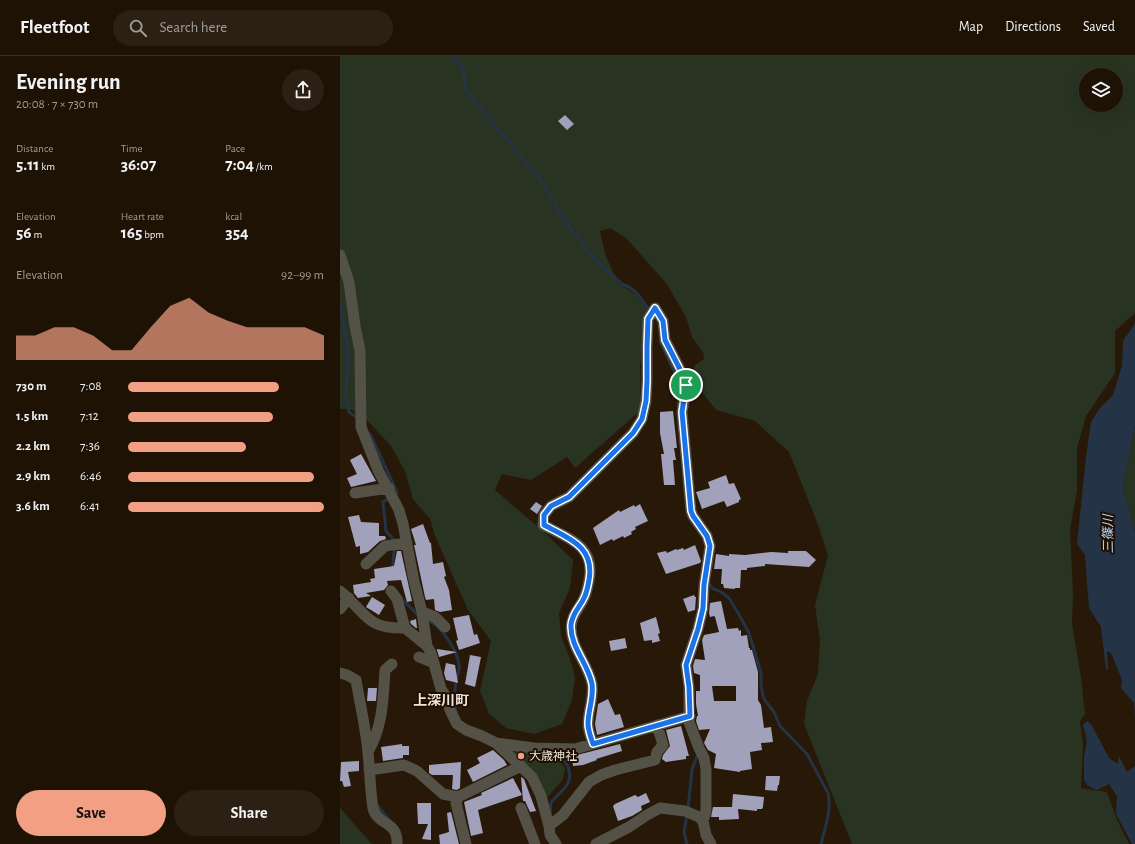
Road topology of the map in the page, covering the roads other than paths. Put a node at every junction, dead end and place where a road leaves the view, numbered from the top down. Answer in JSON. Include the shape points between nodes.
{"nodes":[{"id":1,"x":340,"y":254,"type":"edge"},
{"id":2,"x":389,"y":488,"type":"junction"},
{"id":3,"x":354,"y":493,"type":"dead end"},
{"id":4,"x":407,"y":543,"type":"junction"},
{"id":5,"x":366,"y":564,"type":"dead end"},
{"id":6,"x":340,"y":591,"type":"edge"},
{"id":7,"x":391,"y":592,"type":"dead end"},
{"id":8,"x":349,"y":598,"type":"junction"},
{"id":9,"x":340,"y":609,"type":"edge"},
{"id":10,"x":422,"y":612,"type":"junction"},
{"id":11,"x":445,"y":627,"type":"dead end"},
{"id":12,"x":405,"y":628,"type":"junction"},
{"id":13,"x":427,"y":646,"type":"junction"},
{"id":14,"x":419,"y":657,"type":"dead end"},
{"id":15,"x":434,"y":663,"type":"junction"},
{"id":16,"x":392,"y":664,"type":"dead end"},
{"id":17,"x":340,"y":673,"type":"edge"},
{"id":18,"x":690,"y":716,"type":"junction"},
{"id":19,"x":657,"y":725,"type":"junction"},
{"id":20,"x":496,"y":743,"type":"junction"},
{"id":21,"x":593,"y":744,"type":"junction"},
{"id":22,"x":368,"y":752,"type":"junction"},
{"id":23,"x":521,"y":766,"type":"junction"},
{"id":24,"x":369,"y":770,"type":"junction"},
{"id":25,"x":458,"y":797,"type":"junction"},
{"id":26,"x":521,"y":808,"type":"dead end"},
{"id":27,"x":703,"y":821,"type":"junction"},
{"id":28,"x":549,"y":826,"type":"junction"},
{"id":29,"x":397,"y":844,"type":"edge"},
{"id":30,"x":466,"y":844,"type":"edge"},
{"id":31,"x":535,"y":844,"type":"edge"},
{"id":32,"x":556,"y":844,"type":"edge"},
{"id":33,"x":596,"y":844,"type":"edge"},
{"id":34,"x":712,"y":844,"type":"edge"}],
"edges":[{"from":1,"to":2,"type":"street","via":[[349,282],[360,351],[362,427],[376,464]]},
{"from":2,"to":3,"type":"street"},
{"from":2,"to":4,"type":"street","via":[[399,510]]},
{"from":4,"to":5,"type":"street","via":[[385,546]]},
{"from":4,"to":10,"type":"street"},
{"from":6,"to":8,"type":"street"},
{"from":7,"to":12,"type":"street","via":[[397,599]]},
{"from":8,"to":9,"type":"street"},
{"from":8,"to":12,"type":"street","via":[[366,619],[394,628]]},
{"from":10,"to":11,"type":"street","via":[[434,617]]},
{"from":10,"to":13,"type":"street"},
{"from":12,"to":13,"type":"street"},
{"from":13,"to":15,"type":"street"},
{"from":14,"to":15,"type":"street"},
{"from":15,"to":20,"type":"street","via":[[441,689],[457,724]]},
{"from":16,"to":22,"type":"street","via":[[385,670],[378,733]]},
{"from":17,"to":22,"type":"street","via":[[356,680]]},
{"from":18,"to":19,"type":"street"},
{"from":18,"to":21,"type":"street","via":[[686,665],[703,608],[710,546],[707,536],[691,511],[682,412],[686,381],[665,340],[663,325],[655,308],[650,316],[646,394],[642,419],[633,433],[569,497],[551,506],[544,515],[544,525],[578,545],[588,557],[591,566],[586,594],[572,618],[571,626],[572,638],[592,686],[593,697],[588,724]]},
{"from":18,"to":27,"type":"street","via":[[692,732],[704,758],[706,769],[706,811]]},
{"from":19,"to":21,"type":"street"},
{"from":19,"to":28,"type":"street","via":[[663,745],[655,760],[601,775],[589,782],[563,815]]},
{"from":20,"to":21,"type":"street","via":[[568,749]]},
{"from":20,"to":23,"type":"street"},
{"from":22,"to":24,"type":"street"},
{"from":23,"to":25,"type":"street"},
{"from":23,"to":28,"type":"street","via":[[532,777],[541,796]]},
{"from":24,"to":25,"type":"street","via":[[404,765],[417,771],[443,794]]},
{"from":24,"to":29,"type":"street","via":[[373,810],[379,819],[394,830]]},
{"from":25,"to":30,"type":"street","via":[[456,803]]},
{"from":26,"to":31,"type":"street"},
{"from":27,"to":33,"type":"street","via":[[686,811],[660,808]]},
{"from":27,"to":34,"type":"street","via":[[706,835]]},
{"from":28,"to":32,"type":"street","via":[[550,835]]}]}
